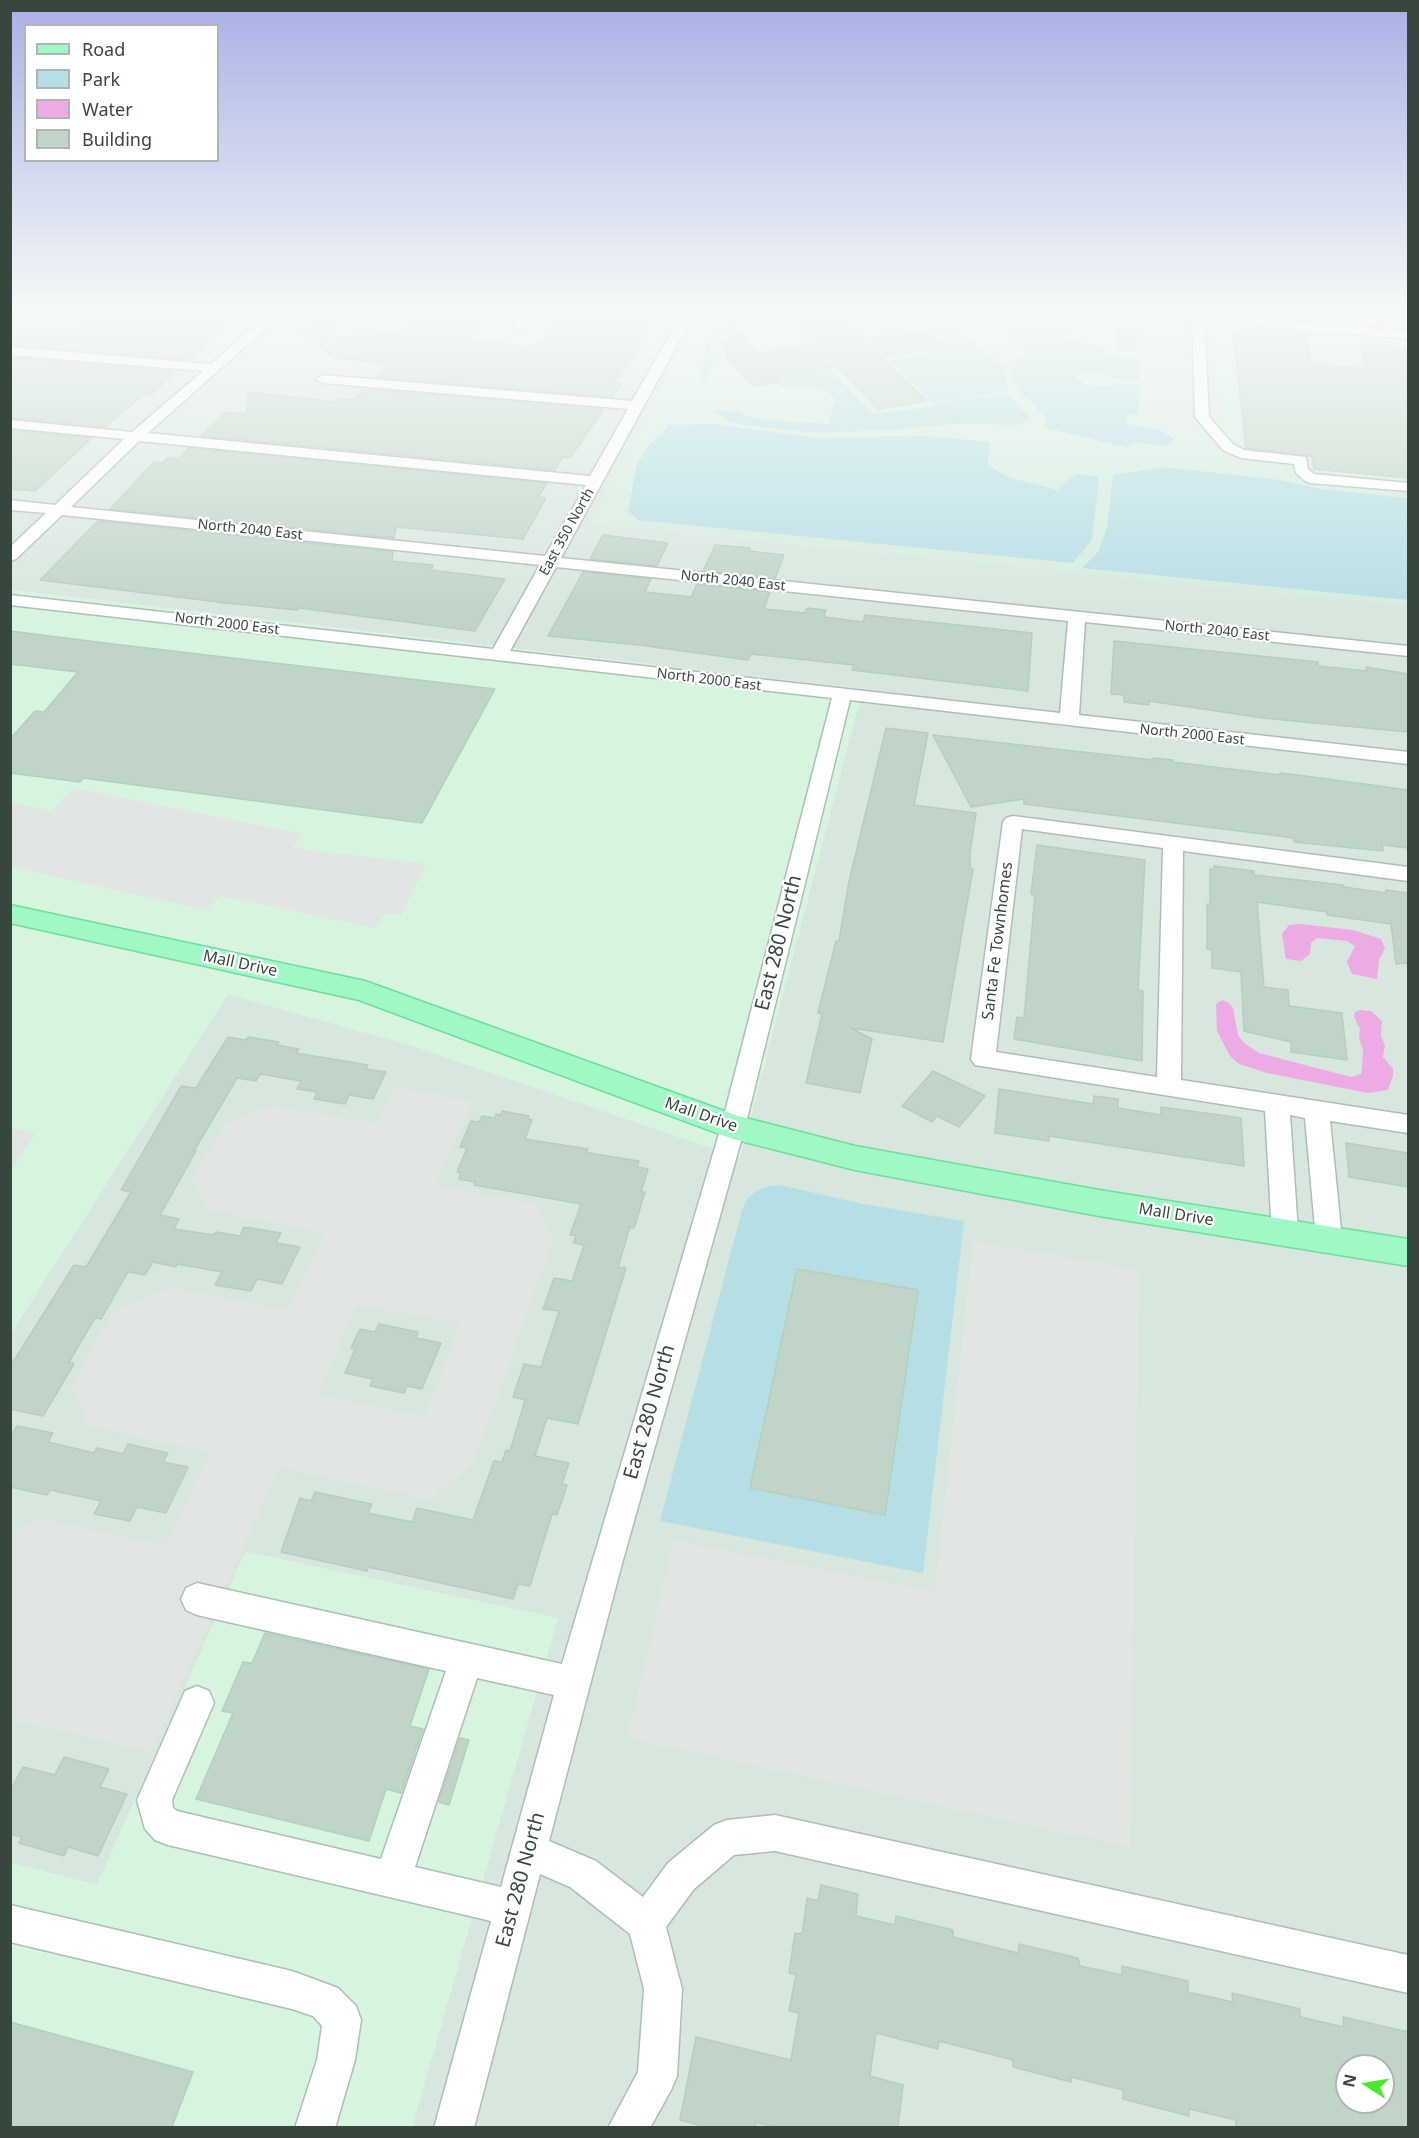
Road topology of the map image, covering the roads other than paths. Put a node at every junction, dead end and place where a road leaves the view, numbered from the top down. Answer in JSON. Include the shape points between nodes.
{"nodes":[{"id":1,"x":162,"y":414,"type":"edge"},
{"id":2,"x":633,"y":414,"type":"edge"},
{"id":3,"x":1203,"y":414,"type":"edge"},
{"id":4,"x":10,"y":424,"type":"edge"},
{"id":5,"x":136,"y":436,"type":"junction"},
{"id":6,"x":596,"y":481,"type":"junction"},
{"id":7,"x":1408,"y":487,"type":"edge"},
{"id":8,"x":10,"y":506,"type":"edge"},
{"id":9,"x":58,"y":510,"type":"junction"},
{"id":10,"x":10,"y":556,"type":"edge"},
{"id":11,"x":550,"y":562,"type":"junction"},
{"id":12,"x":10,"y":600,"type":"edge"},
{"id":13,"x":1077,"y":617,"type":"junction"},
{"id":14,"x":1408,"y":651,"type":"edge"},
{"id":15,"x":498,"y":656,"type":"junction"},
{"id":16,"x":842,"y":695,"type":"junction"},
{"id":17,"x":1069,"y":721,"type":"junction"},
{"id":18,"x":1408,"y":758,"type":"edge"},
{"id":19,"x":1173,"y":843,"type":"junction"},
{"id":20,"x":1408,"y":874,"type":"edge"},
{"id":21,"x":10,"y":914,"type":"edge"},
{"id":22,"x":1169,"y":1088,"type":"junction"},
{"id":23,"x":1277,"y":1104,"type":"junction"},
{"id":24,"x":1317,"y":1110,"type":"junction"},
{"id":25,"x":1408,"y":1124,"type":"edge"},
{"id":26,"x":733,"y":1127,"type":"junction"},
{"id":27,"x":1285,"y":1232,"type":"junction"},
{"id":28,"x":1329,"y":1239,"type":"junction"},
{"id":29,"x":1408,"y":1253,"type":"edge"},
{"id":30,"x":197,"y":1599,"type":"dead end"},
{"id":31,"x":467,"y":1659,"type":"junction"},
{"id":32,"x":574,"y":1683,"type":"junction"},
{"id":33,"x":197,"y":1703,"type":"dead end"},
{"id":34,"x":529,"y":1851,"type":"junction"},
{"id":35,"x":392,"y":1881,"type":"junction"},
{"id":36,"x":513,"y":1908,"type":"junction"},
{"id":37,"x":10,"y":1923,"type":"edge"},
{"id":38,"x":646,"y":1923,"type":"junction"},
{"id":39,"x":1408,"y":1974,"type":"edge"},
{"id":40,"x":315,"y":2127,"type":"edge"},
{"id":41,"x":453,"y":2127,"type":"edge"},
{"id":42,"x":628,"y":2127,"type":"edge"}],
"edges":[{"from":1,"to":5,"type":"street"},
{"from":2,"to":6,"type":"street","name":"East 350 North"},
{"from":3,"to":7,"type":"street","via":[[1209,427],[1228,447],[1241,454],[1301,460],[1301,470],[1310,478]]},
{"from":4,"to":5,"type":"street"},
{"from":5,"to":6,"type":"street"},
{"from":5,"to":9,"type":"street"},
{"from":6,"to":11,"type":"street","name":"East 350 North"},
{"from":8,"to":9,"type":"street","name":"North 2040 East"},
{"from":9,"to":10,"type":"street"},
{"from":9,"to":11,"type":"street","name":"North 2040 East"},
{"from":11,"to":13,"type":"street","name":"North 2040 East"},
{"from":11,"to":15,"type":"street","name":"East 350 North"},
{"from":12,"to":15,"type":"street","name":"North 2000 East"},
{"from":13,"to":14,"type":"street","name":"North 2040 East"},
{"from":13,"to":17,"type":"street"},
{"from":15,"to":16,"type":"street","name":"North 2000 East"},
{"from":16,"to":17,"type":"street","name":"North 2000 East"},
{"from":16,"to":26,"type":"street","name":"East 280 North"},
{"from":17,"to":18,"type":"street","name":"North 2000 East"},
{"from":19,"to":20,"type":"street"},
{"from":19,"to":22,"type":"street"},
{"from":19,"to":22,"type":"street","name":"Santa Fe Townhomes","via":[[1013,822],[983,1059]]},
{"from":21,"to":26,"type":"main road","name":"Mall Drive","via":[[366,991]]},
{"from":22,"to":23,"type":"street"},
{"from":23,"to":24,"type":"street"},
{"from":23,"to":27,"type":"street"},
{"from":24,"to":25,"type":"street"},
{"from":24,"to":28,"type":"street"},
{"from":26,"to":27,"type":"main road","name":"Mall Drive","via":[[855,1158]]},
{"from":26,"to":32,"type":"street","name":"East 280 North"},
{"from":27,"to":28,"type":"main road","name":"Mall Drive"},
{"from":28,"to":29,"type":"main road","name":"Mall Drive"},
{"from":30,"to":31,"type":"street"},
{"from":31,"to":32,"type":"street"},
{"from":31,"to":35,"type":"street"},
{"from":32,"to":34,"type":"street","name":"East 280 North"},
{"from":33,"to":35,"type":"street","via":[[154,1800],[157,1816],[168,1827]]},
{"from":34,"to":36,"type":"street","name":"East 280 North"},
{"from":34,"to":38,"type":"street","via":[[583,1874]]},
{"from":35,"to":36,"type":"street"},
{"from":36,"to":41,"type":"street","name":"East 280 North"},
{"from":37,"to":40,"type":"street","via":[[325,2001],[342,2020],[336,2060]]},
{"from":38,"to":39,"type":"street","via":[[681,1876],[727,1838],[775,1833]]},
{"from":38,"to":42,"type":"street","via":[[663,1989],[657,2076]]}]}
